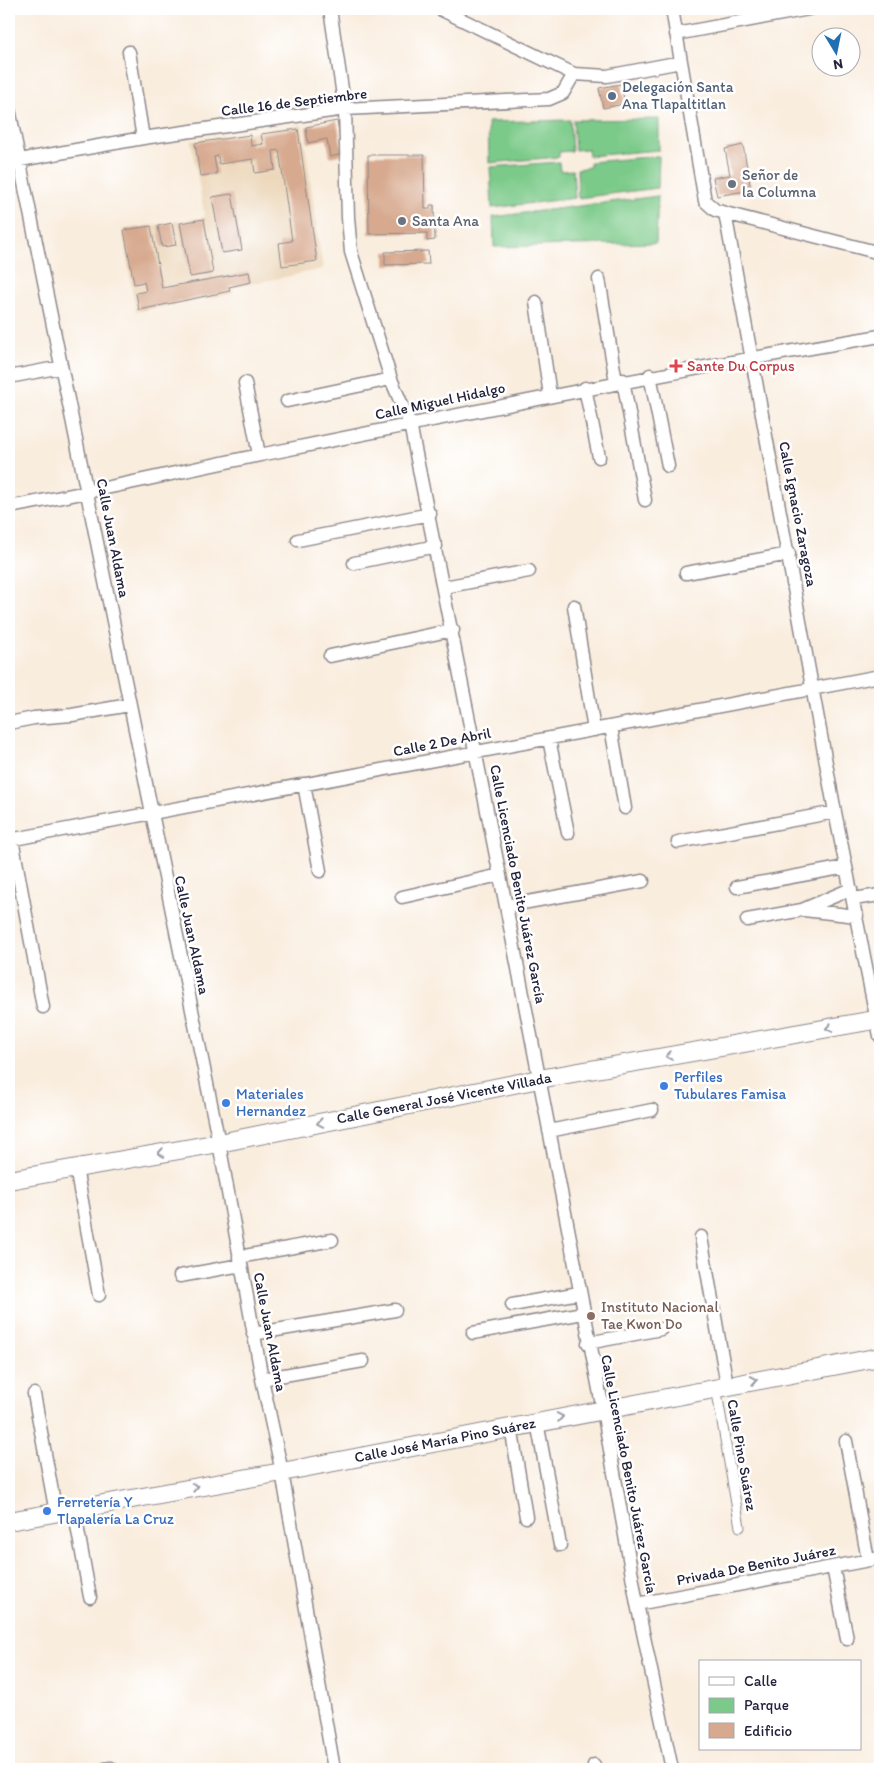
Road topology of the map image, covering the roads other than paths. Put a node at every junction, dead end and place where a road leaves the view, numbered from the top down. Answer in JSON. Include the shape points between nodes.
{"nodes":[{"id":1,"x":330,"y":9,"type":"edge"},
{"id":2,"x":440,"y":9,"type":"edge"},
{"id":3,"x":672,"y":9,"type":"edge"},
{"id":4,"x":810,"y":9,"type":"edge"},
{"id":5,"x":676,"y":34,"type":"junction"},
{"id":6,"x":129,"y":52,"type":"dead end"},
{"id":7,"x":681,"y":62,"type":"junction"},
{"id":8,"x":574,"y":74,"type":"junction"},
{"id":9,"x":9,"y":108,"type":"edge"},
{"id":10,"x":345,"y":109,"type":"junction"},
{"id":11,"x":144,"y":138,"type":"junction"},
{"id":12,"x":14,"y":161,"type":"edge"},
{"id":13,"x":725,"y":213,"type":"junction"},
{"id":14,"x":880,"y":253,"type":"edge"},
{"id":15,"x":599,"y":279,"type":"dead end"},
{"id":16,"x":536,"y":302,"type":"dead end"},
{"id":17,"x":880,"y":336,"type":"edge"},
{"id":18,"x":752,"y":358,"type":"junction"},
{"id":19,"x":61,"y":367,"type":"junction"},
{"id":20,"x":650,"y":375,"type":"junction"},
{"id":21,"x":9,"y":377,"type":"edge"},
{"id":22,"x":391,"y":379,"type":"junction"},
{"id":23,"x":620,"y":381,"type":"junction"},
{"id":24,"x":246,"y":383,"type":"dead end"},
{"id":25,"x":585,"y":388,"type":"junction"},
{"id":26,"x":550,"y":395,"type":"junction"},
{"id":27,"x":287,"y":401,"type":"dead end"},
{"id":28,"x":410,"y":424,"type":"junction"},
{"id":29,"x":259,"y":455,"type":"junction"},
{"id":30,"x":599,"y":457,"type":"dead end"},
{"id":31,"x":668,"y":466,"type":"dead end"},
{"id":32,"x":87,"y":493,"type":"junction"},
{"id":33,"x":646,"y":500,"type":"dead end"},
{"id":34,"x":9,"y":507,"type":"edge"},
{"id":35,"x":430,"y":514,"type":"junction"},
{"id":36,"x":298,"y":540,"type":"dead end"},
{"id":37,"x":436,"y":546,"type":"junction"},
{"id":38,"x":789,"y":554,"type":"junction"},
{"id":39,"x":354,"y":563,"type":"dead end"},
{"id":40,"x":529,"y":571,"type":"dead end"},
{"id":41,"x":686,"y":573,"type":"dead end"},
{"id":42,"x":444,"y":587,"type":"junction"},
{"id":43,"x":574,"y":606,"type":"dead end"},
{"id":44,"x":453,"y":630,"type":"junction"},
{"id":45,"x":330,"y":656,"type":"dead end"},
{"id":46,"x":880,"y":676,"type":"edge"},
{"id":47,"x":813,"y":689,"type":"junction"},
{"id":48,"x":129,"y":705,"type":"junction"},
{"id":49,"x":9,"y":723,"type":"edge"},
{"id":50,"x":611,"y":727,"type":"junction"},
{"id":51,"x":594,"y":730,"type":"junction"},
{"id":52,"x":550,"y":739,"type":"junction"},
{"id":53,"x":476,"y":752,"type":"junction"},
{"id":54,"x":304,"y":784,"type":"junction"},
{"id":55,"x":625,"y":808,"type":"dead end"},
{"id":56,"x":150,"y":812,"type":"junction"},
{"id":57,"x":834,"y":812,"type":"junction"},
{"id":58,"x":568,"y":833,"type":"dead end"},
{"id":59,"x":10,"y":839,"type":"edge"},
{"id":60,"x":678,"y":842,"type":"dead end"},
{"id":61,"x":846,"y":867,"type":"junction"},
{"id":62,"x":320,"y":871,"type":"dead end"},
{"id":63,"x":500,"y":874,"type":"junction"},
{"id":64,"x":643,"y":881,"type":"dead end"},
{"id":65,"x":737,"y":888,"type":"dead end"},
{"id":66,"x":852,"y":894,"type":"junction"},
{"id":67,"x":880,"y":895,"type":"edge"},
{"id":68,"x":402,"y":897,"type":"dead end"},
{"id":69,"x":506,"y":906,"type":"junction"},
{"id":70,"x":802,"y":910,"type":"junction"},
{"id":71,"x":857,"y":916,"type":"junction"},
{"id":72,"x":746,"y":920,"type":"dead end"},
{"id":73,"x":874,"y":970,"type":"edge"},
{"id":74,"x":44,"y":1007,"type":"dead end"},
{"id":75,"x":879,"y":1025,"type":"edge"},
{"id":76,"x":539,"y":1079,"type":"junction"},
{"id":77,"x":652,"y":1110,"type":"dead end"},
{"id":78,"x":549,"y":1131,"type":"junction"},
{"id":79,"x":219,"y":1142,"type":"junction"},
{"id":80,"x":76,"y":1168,"type":"junction"},
{"id":81,"x":9,"y":1180,"type":"edge"},
{"id":82,"x":701,"y":1237,"type":"dead end"},
{"id":83,"x":332,"y":1240,"type":"dead end"},
{"id":84,"x":240,"y":1261,"type":"junction"},
{"id":85,"x":180,"y":1276,"type":"dead end"},
{"id":86,"x":579,"y":1292,"type":"junction"},
{"id":87,"x":99,"y":1295,"type":"dead end"},
{"id":88,"x":512,"y":1305,"type":"dead end"},
{"id":89,"x":395,"y":1310,"type":"dead end"},
{"id":90,"x":583,"y":1313,"type":"junction"},
{"id":91,"x":661,"y":1329,"type":"dead end"},
{"id":92,"x":473,"y":1333,"type":"dead end"},
{"id":93,"x":253,"y":1334,"type":"junction"},
{"id":94,"x":588,"y":1343,"type":"junction"},
{"id":95,"x":880,"y":1357,"type":"edge"},
{"id":96,"x":363,"y":1361,"type":"dead end"},
{"id":97,"x":262,"y":1379,"type":"junction"},
{"id":98,"x":721,"y":1386,"type":"junction"},
{"id":99,"x":34,"y":1394,"type":"dead end"},
{"id":100,"x":603,"y":1410,"type":"junction"},
{"id":101,"x":537,"y":1422,"type":"junction"},
{"id":102,"x":511,"y":1427,"type":"junction"},
{"id":103,"x":846,"y":1441,"type":"dead end"},
{"id":104,"x":282,"y":1472,"type":"junction"},
{"id":105,"x":74,"y":1509,"type":"junction"},
{"id":106,"x":56,"y":1513,"type":"junction"},
{"id":107,"x":526,"y":1517,"type":"dead end"},
{"id":108,"x":9,"y":1521,"type":"edge"},
{"id":109,"x":740,"y":1527,"type":"dead end"},
{"id":110,"x":560,"y":1546,"type":"dead end"},
{"id":111,"x":874,"y":1559,"type":"edge"},
{"id":112,"x":833,"y":1567,"type":"junction"},
{"id":113,"x":90,"y":1597,"type":"dead end"},
{"id":114,"x":637,"y":1604,"type":"junction"},
{"id":115,"x":847,"y":1639,"type":"dead end"},
{"id":116,"x":334,"y":1769,"type":"edge"},
{"id":117,"x":672,"y":1769,"type":"edge"}],
"edges":[{"from":1,"to":10,"type":"street","name":"Calle Licenciado Benito Juárez García"},
{"from":2,"to":8,"type":"street"},
{"from":3,"to":5,"type":"street"},
{"from":4,"to":5,"type":"street"},
{"from":5,"to":7,"type":"street"},
{"from":6,"to":11,"type":"street"},
{"from":7,"to":8,"type":"street","via":[[607,76]]},
{"from":7,"to":13,"type":"street","via":[[702,193],[710,206]]},
{"from":8,"to":10,"type":"street","name":"Calle 16 de Septiembre","via":[[563,93],[549,100]]},
{"from":9,"to":12,"type":"street","name":"Calle Juan Aldama"},
{"from":10,"to":11,"type":"street","name":"Calle 16 de Septiembre"},
{"from":10,"to":22,"type":"street","name":"Calle Licenciado Benito Juárez García","via":[[351,252]]},
{"from":11,"to":12,"type":"street","name":"Calle 16 de Septiembre"},
{"from":12,"to":19,"type":"street","name":"Calle Juan Aldama"},
{"from":13,"to":14,"type":"street"},
{"from":13,"to":18,"type":"street","name":"Calle Ignacio Zaragoza"},
{"from":15,"to":23,"type":"street"},
{"from":16,"to":26,"type":"street"},
{"from":17,"to":18,"type":"street","name":"Calle Miguel Hidalgo"},
{"from":18,"to":20,"type":"street","name":"Calle Miguel Hidalgo"},
{"from":18,"to":38,"type":"street","name":"Calle Ignacio Zaragoza"},
{"from":19,"to":21,"type":"street"},
{"from":19,"to":32,"type":"street","name":"Calle Juan Aldama"},
{"from":20,"to":23,"type":"street","name":"Calle Miguel Hidalgo"},
{"from":20,"to":31,"type":"street"},
{"from":22,"to":27,"type":"street"},
{"from":22,"to":28,"type":"street","name":"Calle Licenciado Benito Juárez García"},
{"from":23,"to":25,"type":"street","name":"Calle Miguel Hidalgo"},
{"from":23,"to":33,"type":"street"},
{"from":24,"to":29,"type":"street"},
{"from":25,"to":26,"type":"street","name":"Calle Miguel Hidalgo"},
{"from":25,"to":30,"type":"street"},
{"from":26,"to":28,"type":"street","name":"Calle Miguel Hidalgo"},
{"from":28,"to":29,"type":"street","name":"Calle Miguel Hidalgo"},
{"from":28,"to":35,"type":"street","name":"Calle Licenciado Benito Juárez García"},
{"from":29,"to":32,"type":"street","name":"Calle Miguel Hidalgo"},
{"from":32,"to":34,"type":"street","name":"Calle Miguel Hidalgo"},
{"from":32,"to":48,"type":"street","name":"Calle Juan Aldama"},
{"from":35,"to":36,"type":"street"},
{"from":35,"to":37,"type":"street","name":"Calle Licenciado Benito Juárez García"},
{"from":37,"to":39,"type":"street"},
{"from":37,"to":42,"type":"street","name":"Calle Licenciado Benito Juárez García"},
{"from":38,"to":41,"type":"street"},
{"from":38,"to":47,"type":"street","name":"Calle Ignacio Zaragoza"},
{"from":40,"to":42,"type":"street"},
{"from":42,"to":44,"type":"street","name":"Calle Licenciado Benito Juárez García"},
{"from":43,"to":51,"type":"street"},
{"from":44,"to":45,"type":"street"},
{"from":44,"to":53,"type":"street","name":"Calle Licenciado Benito Juárez García"},
{"from":46,"to":47,"type":"street","name":"Calle 2 De Abril"},
{"from":47,"to":50,"type":"street","name":"Calle 2 De Abril"},
{"from":47,"to":57,"type":"street","name":"Calle Ignacio Zaragoza"},
{"from":48,"to":49,"type":"street"},
{"from":48,"to":56,"type":"street","name":"Calle Juan Aldama"},
{"from":50,"to":51,"type":"street","name":"Calle 2 De Abril"},
{"from":50,"to":55,"type":"street"},
{"from":51,"to":52,"type":"street","name":"Calle 2 De Abril"},
{"from":52,"to":53,"type":"street","name":"Calle 2 De Abril"},
{"from":52,"to":58,"type":"street"},
{"from":53,"to":54,"type":"street","name":"Calle 2 De Abril"},
{"from":53,"to":63,"type":"street","name":"Calle Licenciado Benito Juárez García"},
{"from":54,"to":56,"type":"street","name":"Calle 2 De Abril"},
{"from":54,"to":62,"type":"street"},
{"from":56,"to":59,"type":"street","name":"Calle 2 De Abril"},
{"from":56,"to":79,"type":"street","name":"Calle Juan Aldama"},
{"from":57,"to":60,"type":"street"},
{"from":57,"to":61,"type":"street","name":"Calle Ignacio Zaragoza"},
{"from":59,"to":74,"type":"street"},
{"from":61,"to":65,"type":"street"},
{"from":61,"to":66,"type":"street","name":"Calle Ignacio Zaragoza"},
{"from":63,"to":68,"type":"street"},
{"from":63,"to":69,"type":"street","name":"Calle Licenciado Benito Juárez García"},
{"from":64,"to":69,"type":"street"},
{"from":66,"to":67,"type":"street"},
{"from":66,"to":70,"type":"street"},
{"from":66,"to":71,"type":"street","name":"Calle Ignacio Zaragoza"},
{"from":69,"to":76,"type":"street","name":"Calle Licenciado Benito Juárez García"},
{"from":70,"to":71,"type":"street"},
{"from":70,"to":72,"type":"street"},
{"from":71,"to":73,"type":"street","name":"Calle Ignacio Zaragoza"},
{"from":73,"to":75,"type":"street","name":"Calle Ignacio Zaragoza"},
{"from":75,"to":76,"type":"main road","name":"Calle General José Vicente Villada","one_way":true},
{"from":76,"to":78,"type":"street","name":"Calle Licenciado Benito Juárez García"},
{"from":76,"to":79,"type":"main road","name":"Calle General José Vicente Villada","one_way":true},
{"from":77,"to":78,"type":"street"},
{"from":78,"to":86,"type":"street","name":"Calle Licenciado Benito Juárez García"},
{"from":79,"to":80,"type":"main road","name":"Calle General José Vicente Villada","one_way":true},
{"from":79,"to":84,"type":"street","name":"Calle Juan Aldama"},
{"from":80,"to":81,"type":"main road","name":"Calle General José Vicente Villada"},
{"from":80,"to":87,"type":"street"},
{"from":82,"to":98,"type":"street"},
{"from":83,"to":84,"type":"street"},
{"from":84,"to":85,"type":"street"},
{"from":84,"to":93,"type":"street","name":"Calle Juan Aldama"},
{"from":86,"to":88,"type":"street"},
{"from":86,"to":90,"type":"street","name":"Calle Licenciado Benito Juárez García"},
{"from":89,"to":93,"type":"street"},
{"from":90,"to":92,"type":"street"},
{"from":90,"to":94,"type":"street","name":"Calle Licenciado Benito Juárez García"},
{"from":91,"to":94,"type":"street"},
{"from":93,"to":97,"type":"street","name":"Calle Juan Aldama"},
{"from":94,"to":100,"type":"street","name":"Calle Licenciado Benito Juárez García"},
{"from":98,"to":95,"type":"main road","name":"Calle José María Pino Suárez","one_way":true},
{"from":96,"to":97,"type":"street"},
{"from":97,"to":104,"type":"street","name":"Calle Juan Aldama"},
{"from":98,"to":100,"type":"main road","name":"Calle José María Pino Suárez"},
{"from":98,"to":109,"type":"street","name":"Calle Pino Suárez"},
{"from":99,"to":106,"type":"street"},
{"from":101,"to":100,"type":"main road","name":"Calle José María Pino Suárez","one_way":true},
{"from":100,"to":114,"type":"street","name":"Calle Licenciado Benito Juárez García"},
{"from":101,"to":102,"type":"main road","name":"Calle José María Pino Suárez"},
{"from":101,"to":110,"type":"street"},
{"from":102,"to":104,"type":"main road","name":"Calle José María Pino Suárez"},
{"from":102,"to":107,"type":"street"},
{"from":103,"to":111,"type":"street"},
{"from":105,"to":104,"type":"main road","name":"Calle José María Pino Suárez","one_way":true},
{"from":104,"to":116,"type":"street","name":"Calle Juan Aldama"},
{"from":105,"to":106,"type":"main road","name":"Calle José María Pino Suárez"},
{"from":105,"to":113,"type":"street"},
{"from":106,"to":108,"type":"main road","name":"Calle José María Pino Suárez"},
{"from":111,"to":112,"type":"street","name":"Privada De Benito Juárez"},
{"from":112,"to":114,"type":"street","name":"Privada De Benito Juárez"},
{"from":112,"to":115,"type":"street"},
{"from":114,"to":117,"type":"street","name":"Calle Licenciado Benito Juárez García"}]}
